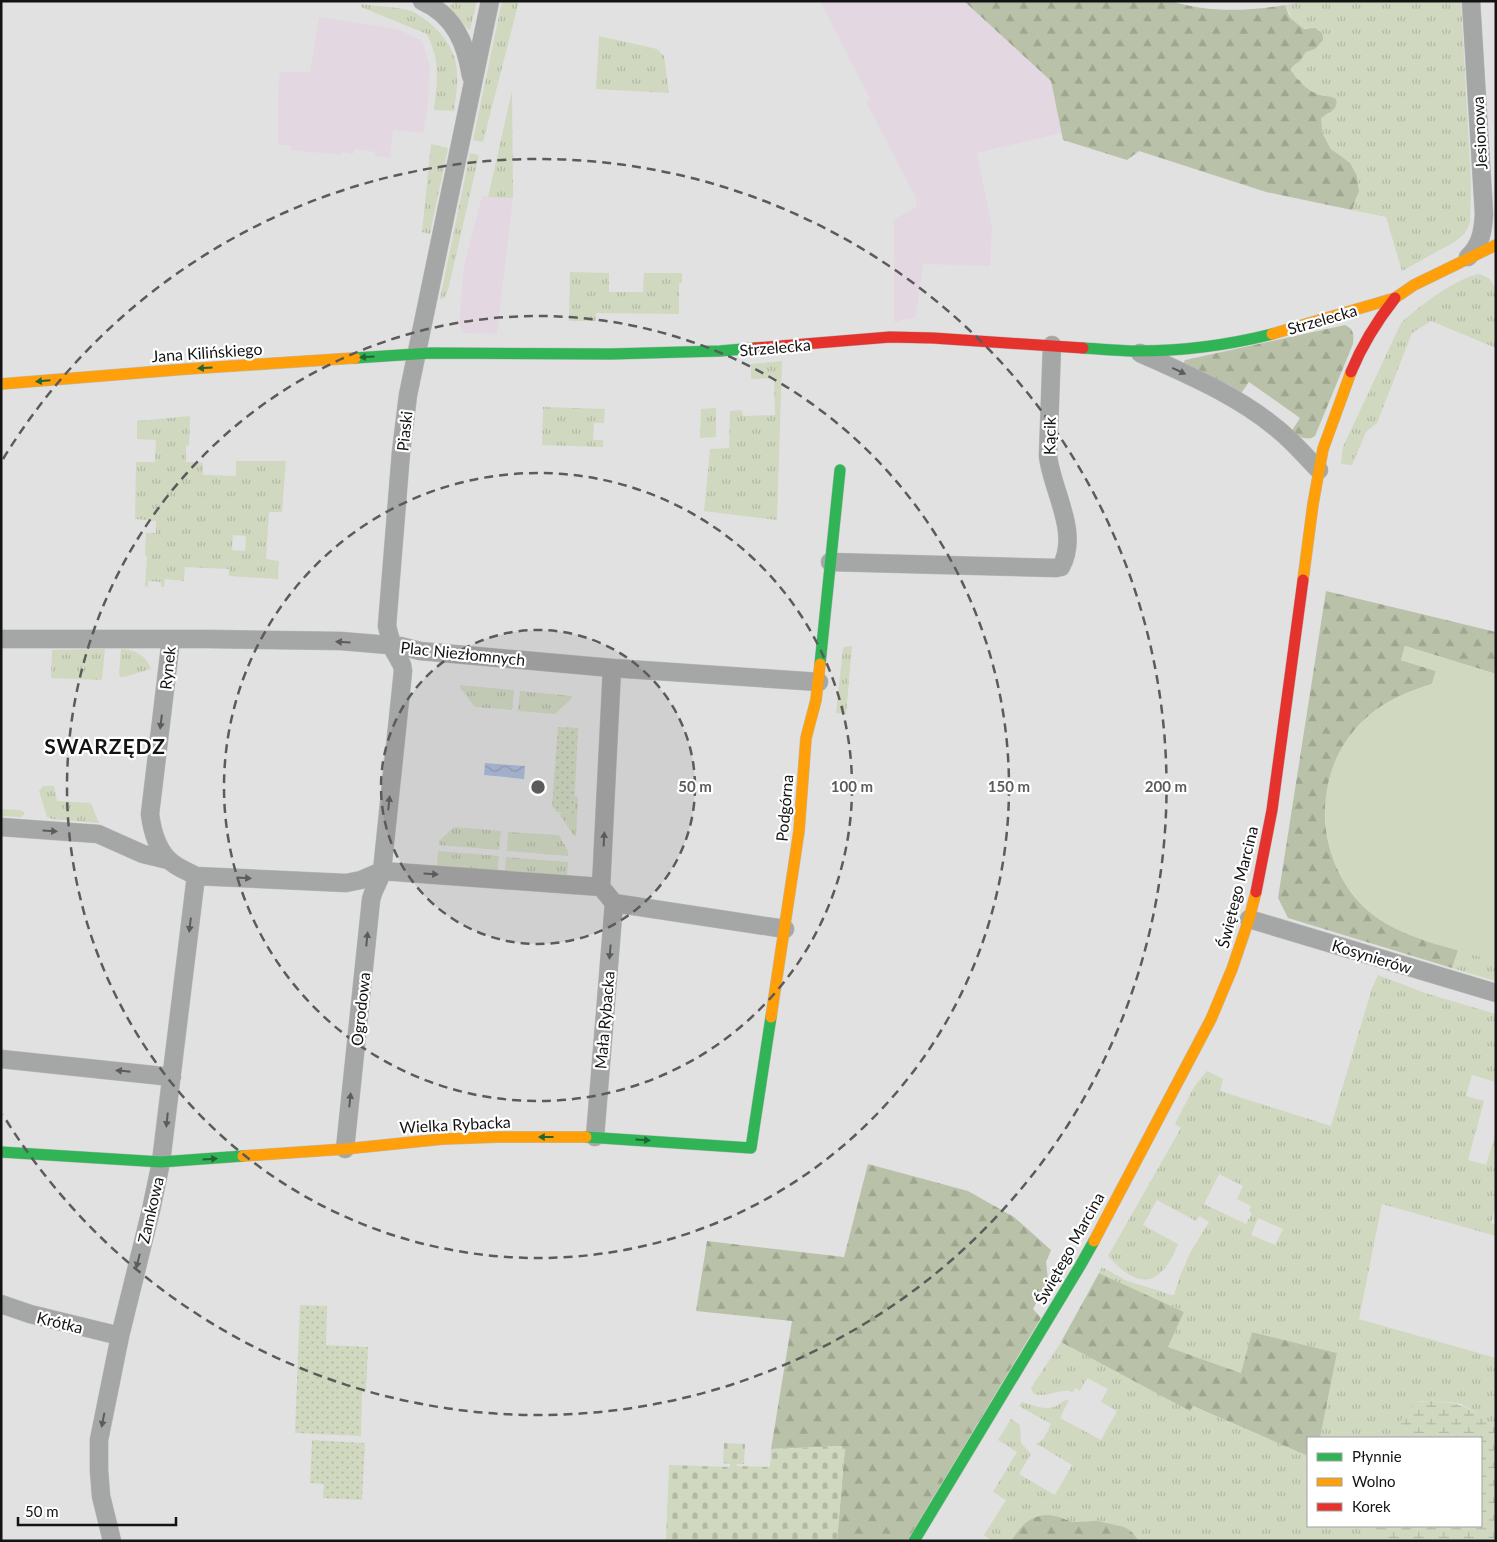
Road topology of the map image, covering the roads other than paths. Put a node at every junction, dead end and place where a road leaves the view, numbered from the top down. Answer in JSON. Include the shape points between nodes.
{"nodes":[{"id":1,"x":422,"y":1,"type":"edge"},
{"id":2,"x":490,"y":1,"type":"edge"},
{"id":3,"x":1472,"y":1,"type":"edge"},
{"id":4,"x":472,"y":88,"type":"junction"},
{"id":5,"x":1496,"y":244,"type":"edge"},
{"id":6,"x":1466,"y":258,"type":"junction"},
{"id":7,"x":1395,"y":298,"type":"junction"},
{"id":8,"x":1052,"y":346,"type":"junction"},
{"id":9,"x":1135,"y":351,"type":"junction"},
{"id":10,"x":415,"y":354,"type":"junction"},
{"id":11,"x":1,"y":384,"type":"edge"},
{"id":12,"x":840,"y":470,"type":"dead end"},
{"id":13,"x":1319,"y":470,"type":"junction"},
{"id":14,"x":830,"y":562,"type":"junction"},
{"id":15,"x":1,"y":639,"type":"edge"},
{"id":16,"x":171,"y":639,"type":"junction"},
{"id":17,"x":392,"y":646,"type":"junction"},
{"id":18,"x":612,"y":668,"type":"junction"},
{"id":19,"x":819,"y":682,"type":"junction"},
{"id":20,"x":1,"y":827,"type":"edge"},
{"id":21,"x":168,"y":860,"type":"junction"},
{"id":22,"x":382,"y":871,"type":"junction"},
{"id":23,"x":196,"y":876,"type":"junction"},
{"id":24,"x":601,"y":887,"type":"junction"},
{"id":25,"x":614,"y":903,"type":"junction"},
{"id":26,"x":1249,"y":919,"type":"junction"},
{"id":27,"x":785,"y":929,"type":"junction"},
{"id":28,"x":1496,"y":993,"type":"edge"},
{"id":29,"x":1,"y":1059,"type":"edge"},
{"id":30,"x":172,"y":1077,"type":"junction"},
{"id":31,"x":595,"y":1137,"type":"junction"},
{"id":32,"x":751,"y":1148,"type":"joint"},
{"id":33,"x":345,"y":1149,"type":"junction"},
{"id":34,"x":1,"y":1152,"type":"edge"},
{"id":35,"x":161,"y":1162,"type":"junction"},
{"id":36,"x":1,"y":1304,"type":"edge"},
{"id":37,"x":120,"y":1336,"type":"junction"},
{"id":38,"x":112,"y":1541,"type":"edge"},
{"id":39,"x":914,"y":1541,"type":"edge"}],
"edges":[{"from":1,"to":4,"type":"street","via":[[444,14],[456,30],[470,68]]},
{"from":2,"to":4,"type":"street","name":"Piaski"},
{"from":3,"to":6,"type":"street","name":"Jesionowa","via":[[1484,214],[1481,239]]},
{"from":4,"to":10,"type":"street","name":"Piaski"},
{"from":5,"to":6,"type":"street","name":"Strzelecka"},
{"from":6,"to":7,"type":"street","name":"Strzelecka"},
{"from":7,"to":9,"type":"street","name":"Strzelecka","via":[[1238,342]]},
{"from":7,"to":13,"type":"street","name":"Świętego Marcina","via":[[1379,318],[1358,355],[1332,422]]},
{"from":8,"to":9,"type":"street","name":"Strzelecka"},
{"from":8,"to":10,"type":"street","name":"Strzelecka","via":[[890,337],[720,351]]},
{"from":8,"to":14,"type":"street","name":"Kącik","via":[[1048,456],[1066,524],[1067,549],[1061,567]]},
{"from":9,"to":13,"type":"street","name":"Strzelecka","one_way":true,"via":[[1208,384],[1254,412],[1287,438]]},
{"from":10,"to":11,"type":"street","name":"Jana Kilińskiego","one_way":true},
{"from":10,"to":17,"type":"street","name":"Piaski","via":[[404,425],[389,597],[388,628]]},
{"from":12,"to":14,"type":"street","name":"Podgórna"},
{"from":13,"to":26,"type":"street","name":"Świętego Marcina","via":[[1278,770],[1265,850]]},
{"from":14,"to":19,"type":"street","name":"Podgórna"},
{"from":15,"to":16,"type":"street","name":"Rynek"},
{"from":17,"to":16,"type":"street","one_way":true,"via":[[334,641]]},
{"from":16,"to":21,"type":"street","name":"Rynek","one_way":true,"via":[[150,814],[156,840]]},
{"from":17,"to":18,"type":"street","name":"Plac Niezłomnych"},
{"from":22,"to":17,"type":"street","name":"Plac Niezłomnych","one_way":true,"via":[[403,671]]},
{"from":18,"to":19,"type":"street","name":"Plac Niezłomnych"},
{"from":24,"to":18,"type":"street","one_way":true},
{"from":19,"to":27,"type":"street","name":"Podgórna","via":[[806,738],[799,830]]},
{"from":20,"to":21,"type":"street","one_way":true,"via":[[98,834],[143,854]]},
{"from":21,"to":23,"type":"street"},
{"from":23,"to":22,"type":"street","one_way":true,"via":[[346,883]]},
{"from":22,"to":24,"type":"street","one_way":true},
{"from":33,"to":22,"type":"street","name":"Ogrodowa","one_way":true,"via":[[371,900]]},
{"from":23,"to":30,"type":"street","name":"Zamkowa","one_way":true},
{"from":24,"to":25,"type":"street"},
{"from":25,"to":27,"type":"street"},
{"from":25,"to":31,"type":"street","name":"Mała Rybacka","one_way":true},
{"from":26,"to":28,"type":"street","name":"Kosynierów"},
{"from":26,"to":39,"type":"street","name":"Świętego Marcina","via":[[1211,1019],[1105,1220]]},
{"from":27,"to":32,"type":"street","name":"Podgórna"},
{"from":30,"to":29,"type":"street","one_way":true},
{"from":30,"to":35,"type":"street","name":"Zamkowa","one_way":true},
{"from":31,"to":32,"type":"street","name":"Wielka Rybacka","one_way":true},
{"from":31,"to":33,"type":"street","name":"Wielka Rybacka","one_way":true,"via":[[470,1137]]},
{"from":35,"to":33,"type":"street","name":"Wielka Rybacka","one_way":true},
{"from":34,"to":35,"type":"street","name":"Wielka Rybacka"},
{"from":35,"to":37,"type":"street","name":"Zamkowa","one_way":true},
{"from":36,"to":37,"type":"street","name":"Krótka"},
{"from":37,"to":38,"type":"street","name":"Zamkowa","one_way":true,"via":[[99,1446],[101,1496]]}]}
